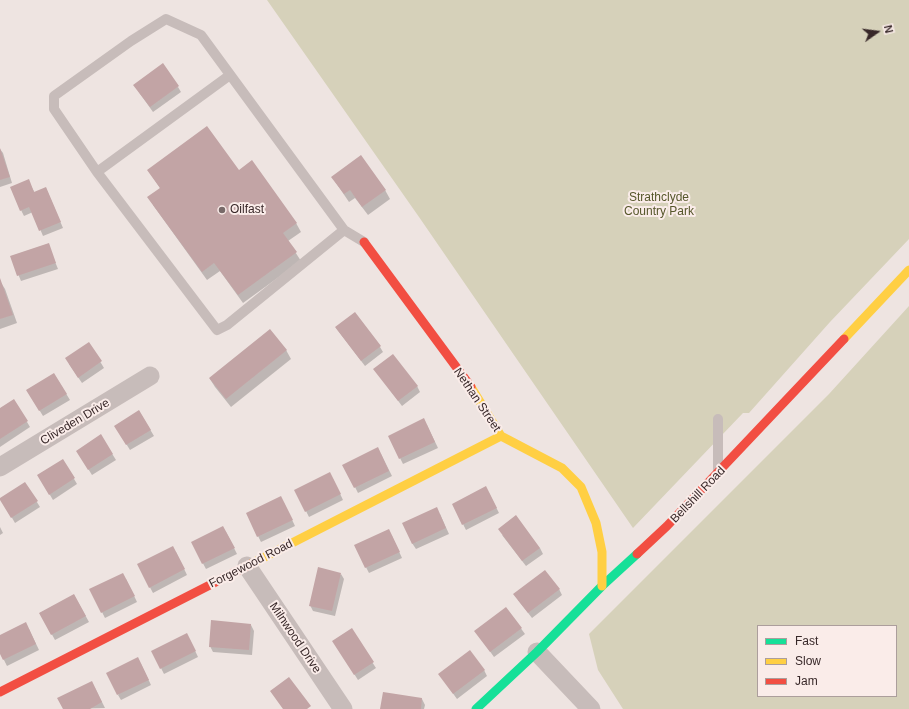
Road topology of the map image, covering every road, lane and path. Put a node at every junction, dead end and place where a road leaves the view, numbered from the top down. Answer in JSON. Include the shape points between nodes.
{"nodes":[{"id":1,"x":230,"y":75,"type":"junction"},
{"id":2,"x":97,"y":172,"type":"junction"},
{"id":3,"x":344,"y":230,"type":"junction"},
{"id":4,"x":364,"y":242,"type":"joint"},
{"id":5,"x":909,"y":270,"type":"edge"},
{"id":6,"x":150,"y":376,"type":"dead end"},
{"id":7,"x":718,"y":419,"type":"dead end"},
{"id":8,"x":501,"y":436,"type":"junction"},
{"id":9,"x":0,"y":467,"type":"edge"},
{"id":10,"x":717,"y":474,"type":"junction"},
{"id":11,"x":247,"y":566,"type":"junction"},
{"id":12,"x":602,"y":586,"type":"junction"},
{"id":13,"x":537,"y":652,"type":"junction"},
{"id":14,"x":0,"y":692,"type":"edge"},
{"id":15,"x":342,"y":709,"type":"edge"},
{"id":16,"x":476,"y":709,"type":"edge"},
{"id":17,"x":590,"y":709,"type":"edge"}],
"edges":[{"from":1,"to":2,"type":"lane"},
{"from":1,"to":2,"type":"lane","via":[[201,35],[166,20],[130,41],[54,96],[54,109]]},
{"from":1,"to":3,"type":"lane"},
{"from":2,"to":3,"type":"lane","via":[[217,330],[228,325]]},
{"from":3,"to":4,"type":"lane"},
{"from":4,"to":8,"type":"street","name":"Nethan Street","via":[[473,390]]},
{"from":5,"to":10,"type":"street","name":"Bellshill Road"},
{"from":6,"to":9,"type":"street","name":"Cliveden Drive"},
{"from":7,"to":10,"type":"lane"},
{"from":8,"to":11,"type":"street","name":"Forgewood Road"},
{"from":8,"to":12,"type":"street","name":"Nethan Street","via":[[562,468],[581,486],[596,523],[602,552]]},
{"from":10,"to":12,"type":"street","name":"Bellshill Road","via":[[667,526]]},
{"from":11,"to":14,"type":"street","name":"Forgewood Road"},
{"from":11,"to":15,"type":"street","name":"Milnwood Drive"},
{"from":12,"to":13,"type":"street","name":"Bellshill Road"},
{"from":13,"to":16,"type":"street","name":"Bellshill Road"},
{"from":13,"to":17,"type":"street"}]}
